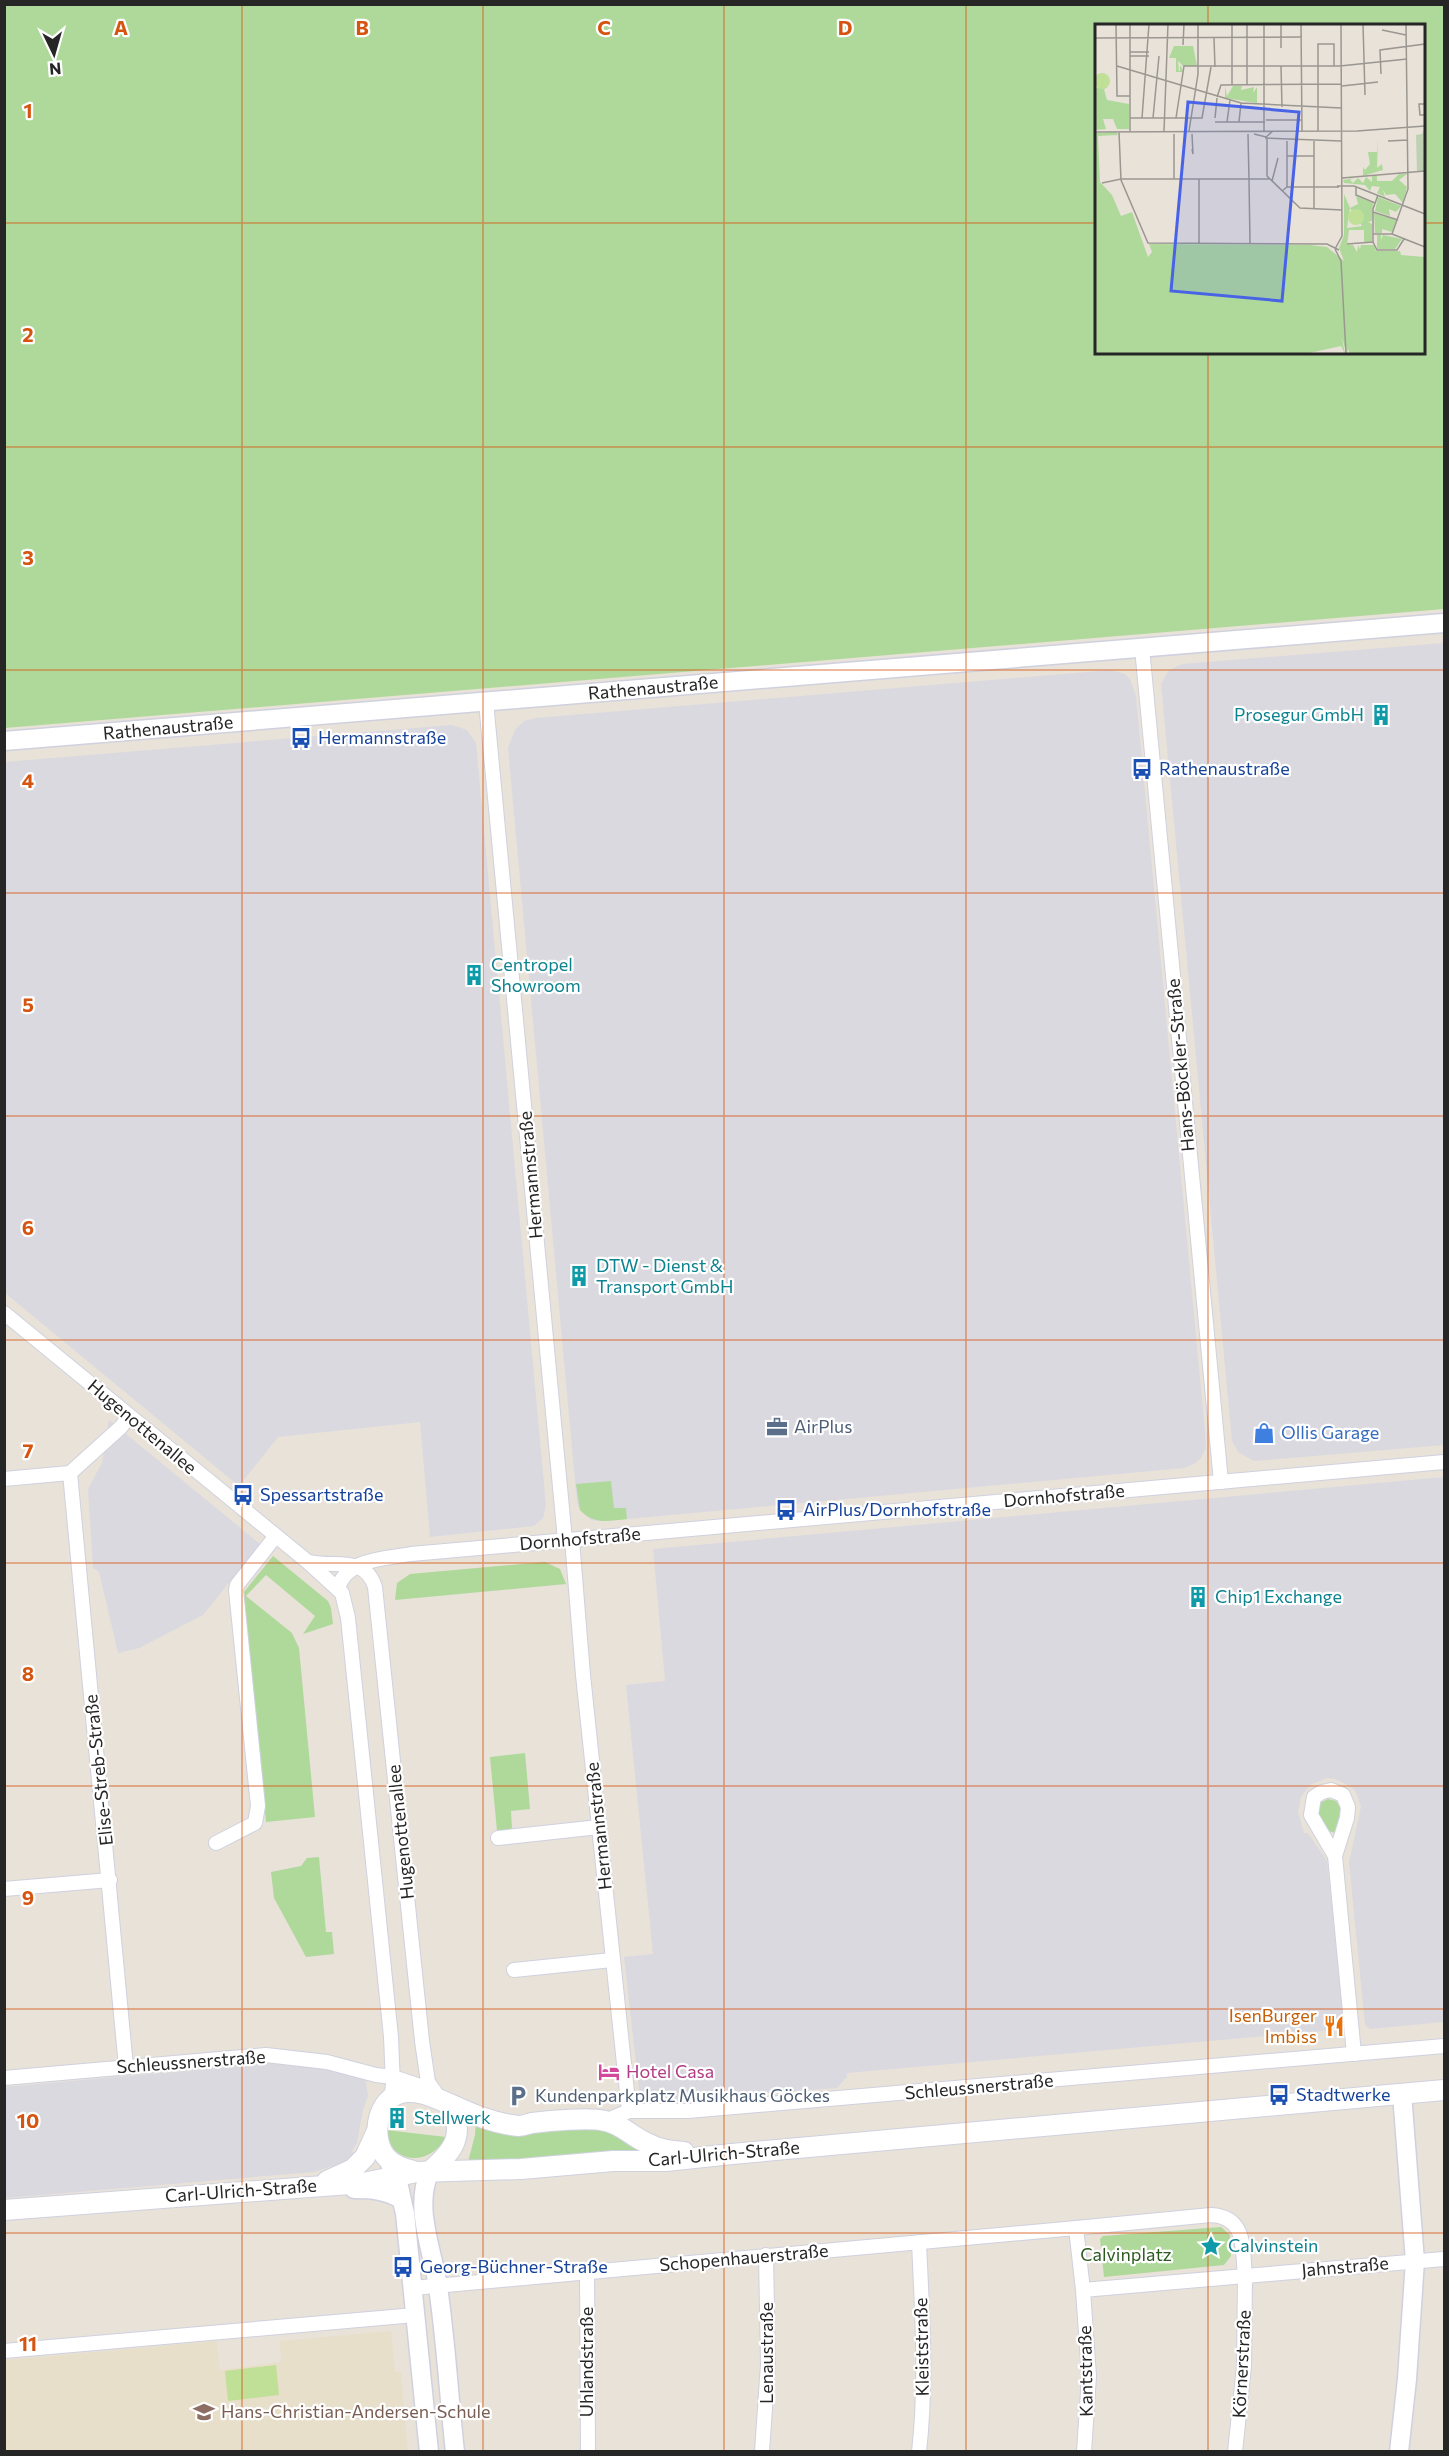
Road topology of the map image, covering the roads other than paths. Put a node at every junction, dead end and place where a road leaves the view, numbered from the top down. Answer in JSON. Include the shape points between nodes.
{"nodes":[{"id":1,"x":1444,"y":623,"type":"edge"},
{"id":2,"x":1142,"y":648,"type":"junction"},
{"id":3,"x":486,"y":702,"type":"junction"},
{"id":4,"x":4,"y":741,"type":"edge"},
{"id":5,"x":4,"y":1313,"type":"edge"},
{"id":6,"x":129,"y":1416,"type":"junction"},
{"id":7,"x":1444,"y":1462,"type":"edge"},
{"id":8,"x":70,"y":1473,"type":"junction"},
{"id":9,"x":4,"y":1479,"type":"edge"},
{"id":10,"x":1221,"y":1482,"type":"junction"},
{"id":11,"x":275,"y":1537,"type":"junction"},
{"id":12,"x":569,"y":1540,"type":"junction"},
{"id":13,"x":308,"y":1562,"type":"junction"},
{"id":14,"x":357,"y":1565,"type":"junction"},
{"id":15,"x":338,"y":1588,"type":"junction"},
{"id":16,"x":598,"y":1827,"type":"junction"},
{"id":17,"x":498,"y":1838,"type":"dead end"},
{"id":18,"x":216,"y":1843,"type":"dead end"},
{"id":19,"x":1335,"y":1856,"type":"dead end"},
{"id":20,"x":110,"y":1880,"type":"junction"},
{"id":21,"x":4,"y":1889,"type":"edge"},
{"id":22,"x":612,"y":1960,"type":"junction"},
{"id":23,"x":514,"y":1970,"type":"dead end"},
{"id":24,"x":1444,"y":2046,"type":"edge"},
{"id":25,"x":1354,"y":2054,"type":"junction"},
{"id":26,"x":126,"y":2067,"type":"junction"},
{"id":27,"x":4,"y":2078,"type":"edge"},
{"id":28,"x":397,"y":2088,"type":"junction"},
{"id":29,"x":1444,"y":2090,"type":"edge"},
{"id":30,"x":1402,"y":2094,"type":"junction"},
{"id":31,"x":440,"y":2098,"type":"junction"},
{"id":32,"x":629,"y":2111,"type":"junction"},
{"id":33,"x":605,"y":2121,"type":"junction"},
{"id":34,"x":377,"y":2131,"type":"junction"},
{"id":35,"x":732,"y":2154,"type":"junction"},
{"id":36,"x":386,"y":2157,"type":"junction"},
{"id":37,"x":457,"y":2170,"type":"junction"},
{"id":38,"x":423,"y":2172,"type":"junction"},
{"id":39,"x":397,"y":2174,"type":"junction"},
{"id":40,"x":320,"y":2185,"type":"junction"},
{"id":41,"x":400,"y":2199,"type":"junction"},
{"id":42,"x":4,"y":2210,"type":"edge"},
{"id":43,"x":1076,"y":2228,"type":"junction"},
{"id":44,"x":919,"y":2242,"type":"junction"},
{"id":45,"x":430,"y":2243,"type":"junction"},
{"id":46,"x":766,"y":2255,"type":"junction"},
{"id":47,"x":1444,"y":2259,"type":"edge"},
{"id":48,"x":1415,"y":2261,"type":"junction"},
{"id":49,"x":587,"y":2272,"type":"junction"},
{"id":50,"x":1245,"y":2276,"type":"junction"},
{"id":51,"x":438,"y":2285,"type":"junction"},
{"id":52,"x":412,"y":2288,"type":"junction"},
{"id":53,"x":1083,"y":2290,"type":"junction"},
{"id":54,"x":415,"y":2314,"type":"junction"},
{"id":55,"x":4,"y":2351,"type":"edge"},
{"id":56,"x":429,"y":2451,"type":"edge"},
{"id":57,"x":455,"y":2451,"type":"edge"},
{"id":58,"x":588,"y":2451,"type":"edge"},
{"id":59,"x":762,"y":2451,"type":"edge"},
{"id":60,"x":919,"y":2451,"type":"edge"},
{"id":61,"x":1084,"y":2451,"type":"edge"},
{"id":62,"x":1235,"y":2451,"type":"edge"},
{"id":63,"x":1399,"y":2451,"type":"edge"}],
"edges":[{"from":1,"to":2,"type":"street","name":"Rathenaustraße"},
{"from":2,"to":3,"type":"street","name":"Rathenaustraße"},
{"from":2,"to":10,"type":"street","name":"Hans-Böckler-Straße"},
{"from":3,"to":4,"type":"street","name":"Rathenaustraße"},
{"from":3,"to":12,"type":"street","name":"Hermannstraße"},
{"from":5,"to":6,"type":"street","name":"Hugenottenallee"},
{"from":6,"to":8,"type":"street"},
{"from":6,"to":11,"type":"street","name":"Hugenottenallee"},
{"from":7,"to":10,"type":"street","name":"Dornhofstraße"},
{"from":8,"to":9,"type":"street"},
{"from":8,"to":20,"type":"street","name":"Elise-Streb-Straße"},
{"from":10,"to":12,"type":"street","name":"Dornhofstraße"},
{"from":11,"to":13,"type":"street","name":"Hugenottenallee"},
{"from":11,"to":18,"type":"street","via":[[236,1590],[258,1806],[255,1823]]},
{"from":12,"to":14,"type":"street","name":"Dornhofstraße","via":[[411,1554]]},
{"from":12,"to":16,"type":"street","name":"Hermannstraße","via":[[577,1586]]},
{"from":13,"to":14,"type":"street"},
{"from":13,"to":15,"type":"street","name":"Hugenottenallee"},
{"from":14,"to":15,"type":"street","via":[[346,1573]]},
{"from":14,"to":31,"type":"street","name":"Hugenottenallee","via":[[371,1577],[376,1594],[426,2075]]},
{"from":15,"to":28,"type":"street","name":"Hugenottenallee","via":[[348,1618]]},
{"from":16,"to":17,"type":"street"},
{"from":16,"to":22,"type":"street","name":"Hermannstraße"},
{"from":19,"to":25,"type":"street"},
{"from":20,"to":21,"type":"street"},
{"from":20,"to":26,"type":"street","name":"Elise-Streb-Straße"},
{"from":22,"to":23,"type":"street"},
{"from":22,"to":32,"type":"street","name":"Hermannstraße"},
{"from":24,"to":25,"type":"street","name":"Schleussnerstraße"},
{"from":25,"to":32,"type":"street","name":"Schleussnerstraße","via":[[735,2108]]},
{"from":26,"to":27,"type":"street","name":"Schleussnerstraße"},
{"from":26,"to":28,"type":"street","name":"Schleussnerstraße","via":[[266,2055],[327,2062],[376,2075]]},
{"from":28,"to":31,"type":"main road"},
{"from":28,"to":34,"type":"main road","via":[[378,2118]]},
{"from":29,"to":30,"type":"main road","name":"Carl-Ulrich-Straße"},
{"from":30,"to":35,"type":"main road","name":"Carl-Ulrich-Straße"},
{"from":30,"to":48,"type":"street"},
{"from":31,"to":33,"type":"main road","name":"Schleussnerstraße","via":[[495,2122],[522,2126],[588,2119]]},
{"from":31,"to":38,"type":"main road","name":"Hugenottenallee","via":[[456,2121],[455,2142],[450,2153]]},
{"from":32,"to":33,"type":"street","name":"Schleussnerstraße"},
{"from":33,"to":35,"type":"main road","name":"Schleussnerstraße","via":[[669,2151]]},
{"from":34,"to":36,"type":"main road"},
{"from":34,"to":40,"type":"main road","via":[[365,2157],[353,2169]]},
{"from":35,"to":37,"type":"main road","name":"Carl-Ulrich-Straße","via":[[666,2161]]},
{"from":36,"to":38,"type":"main road","via":[[402,2168]]},
{"from":36,"to":39,"type":"street"},
{"from":37,"to":38,"type":"main road","name":"Carl-Ulrich-Straße"},
{"from":37,"to":45,"type":"street","via":[[435,2184]]},
{"from":38,"to":39,"type":"main road","name":"Carl-Ulrich-Straße"},
{"from":38,"to":45,"type":"street"},
{"from":39,"to":40,"type":"main road","name":"Carl-Ulrich-Straße","via":[[363,2183]]},
{"from":39,"to":41,"type":"street"},
{"from":40,"to":41,"type":"street","via":[[341,2190],[373,2189]]},
{"from":40,"to":42,"type":"main road","name":"Carl-Ulrich-Straße"},
{"from":41,"to":52,"type":"street","via":[[405,2213]]},
{"from":43,"to":44,"type":"street","name":"Schopenhauerstraße"},
{"from":43,"to":50,"type":"street","via":[[1222,2216],[1239,2229]]},
{"from":43,"to":53,"type":"street"},
{"from":44,"to":46,"type":"street","name":"Schopenhauerstraße"},
{"from":44,"to":60,"type":"street","name":"Kleiststraße","via":[[924,2328]]},
{"from":45,"to":51,"type":"street"},
{"from":46,"to":49,"type":"street","name":"Schopenhauerstraße"},
{"from":46,"to":59,"type":"street","name":"Lenaustraße","via":[[768,2364]]},
{"from":47,"to":48,"type":"street","name":"Jahnstraße"},
{"from":48,"to":50,"type":"street","name":"Jahnstraße"},
{"from":48,"to":63,"type":"street"},
{"from":49,"to":51,"type":"street","name":"Schopenhauerstraße"},
{"from":49,"to":58,"type":"street","name":"Uhlandstraße"},
{"from":50,"to":53,"type":"street"},
{"from":50,"to":62,"type":"street","name":"Körnerstraße","via":[[1244,2366]]},
{"from":51,"to":52,"type":"street","name":"Schopenhauerstraße"},
{"from":51,"to":57,"type":"street"},
{"from":52,"to":54,"type":"street"},
{"from":53,"to":61,"type":"street","name":"Kantstraße","via":[[1089,2376]]},
{"from":54,"to":55,"type":"street"},
{"from":54,"to":56,"type":"street"}]}
